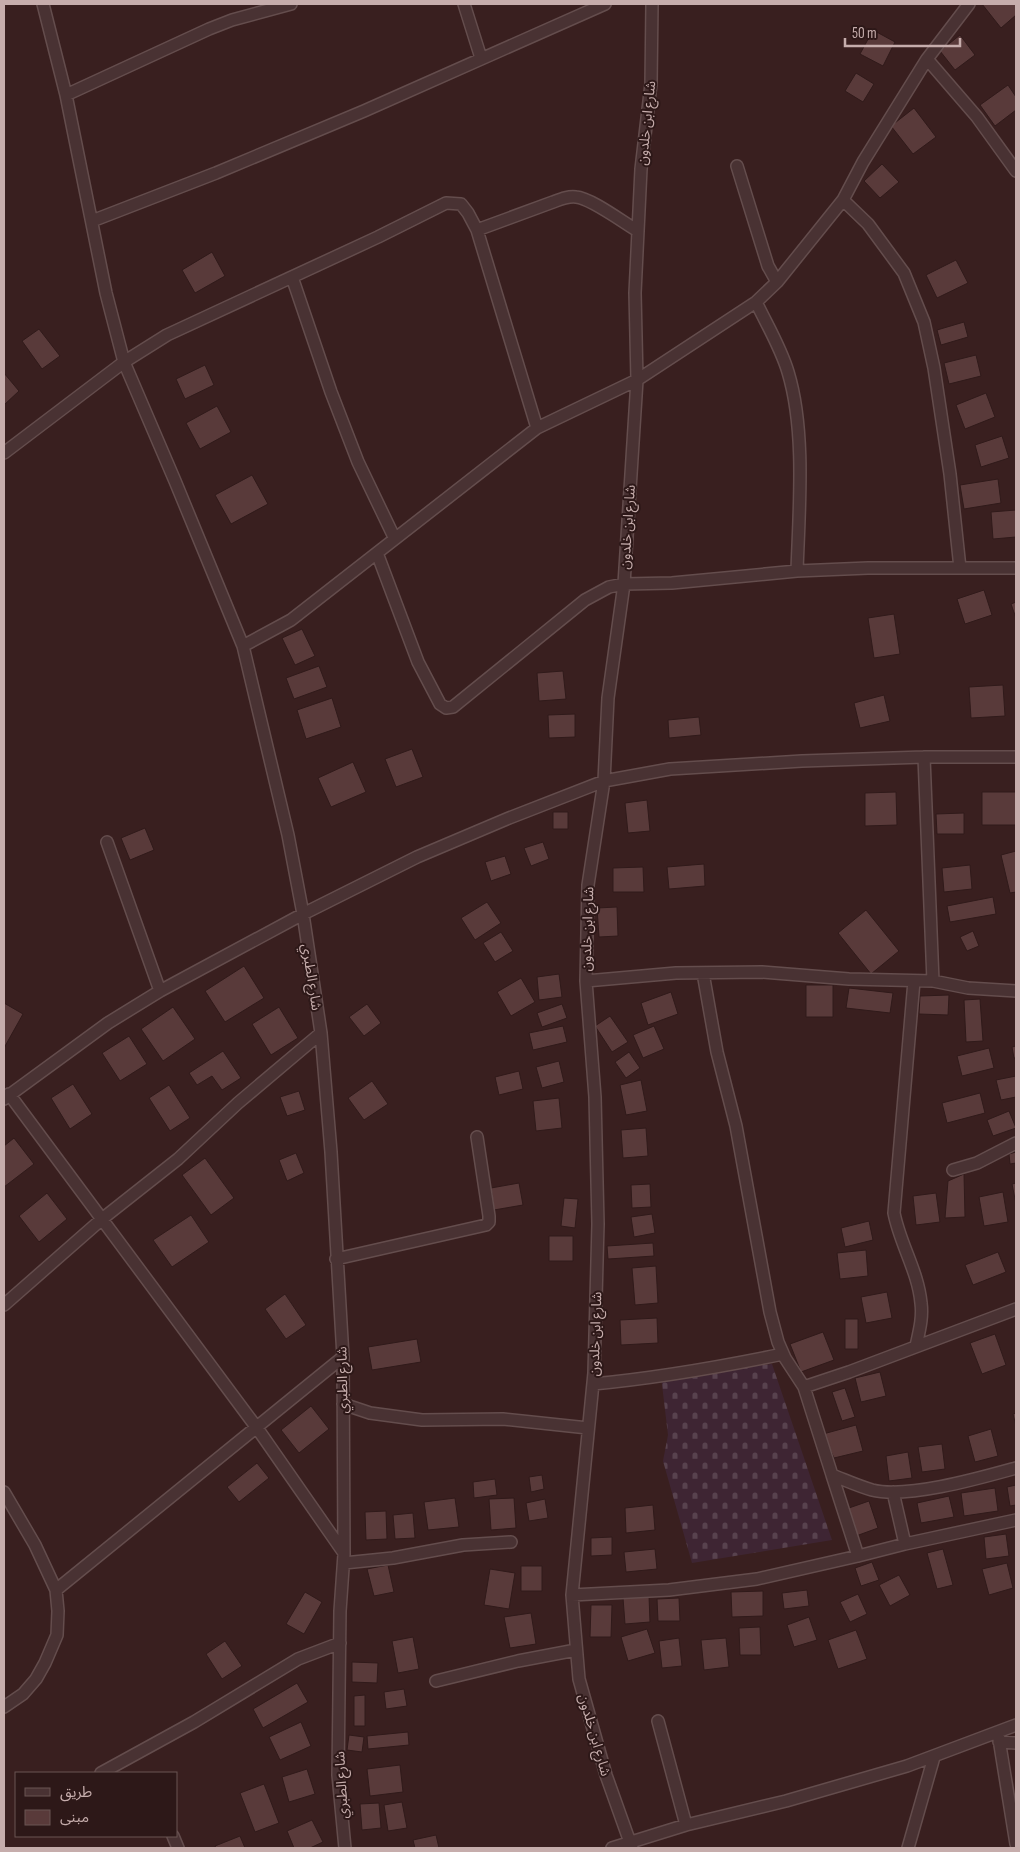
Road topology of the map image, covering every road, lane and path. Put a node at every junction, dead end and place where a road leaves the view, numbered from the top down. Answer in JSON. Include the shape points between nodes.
{"nodes":[{"id":1,"x":43,"y":4,"type":"edge"},
{"id":2,"x":291,"y":4,"type":"edge"},
{"id":3,"x":464,"y":4,"type":"edge"},
{"id":4,"x":605,"y":4,"type":"edge"},
{"id":5,"x":652,"y":4,"type":"edge"},
{"id":6,"x":969,"y":4,"type":"edge"},
{"id":7,"x":481,"y":58,"type":"junction"},
{"id":8,"x":927,"y":59,"type":"junction"},
{"id":9,"x":66,"y":95,"type":"junction"},
{"id":10,"x":737,"y":166,"type":"dead end"},
{"id":11,"x":1016,"y":171,"type":"edge"},
{"id":12,"x":843,"y":200,"type":"junction"},
{"id":13,"x":92,"y":221,"type":"junction"},
{"id":14,"x":477,"y":230,"type":"junction"},
{"id":15,"x":638,"y":232,"type":"junction"},
{"id":16,"x":292,"y":277,"type":"junction"},
{"id":17,"x":777,"y":282,"type":"junction"},
{"id":18,"x":756,"y":302,"type":"junction"},
{"id":19,"x":124,"y":362,"type":"junction"},
{"id":20,"x":637,"y":380,"type":"junction"},
{"id":21,"x":537,"y":428,"type":"junction"},
{"id":22,"x":4,"y":453,"type":"edge"},
{"id":23,"x":394,"y":537,"type":"junction"},
{"id":24,"x":377,"y":553,"type":"junction"},
{"id":25,"x":960,"y":568,"type":"junction"},
{"id":26,"x":1016,"y":568,"type":"edge"},
{"id":27,"x":797,"y":571,"type":"junction"},
{"id":28,"x":624,"y":584,"type":"junction"},
{"id":29,"x":243,"y":646,"type":"junction"},
{"id":30,"x":924,"y":757,"type":"junction"},
{"id":31,"x":1016,"y":757,"type":"edge"},
{"id":32,"x":604,"y":781,"type":"junction"},
{"id":33,"x":107,"y":842,"type":"dead end"},
{"id":34,"x":303,"y":914,"type":"junction"},
{"id":35,"x":703,"y":973,"type":"junction"},
{"id":36,"x":586,"y":981,"type":"junction"},
{"id":37,"x":914,"y":981,"type":"junction"},
{"id":38,"x":933,"y":981,"type":"junction"},
{"id":39,"x":160,"y":991,"type":"junction"},
{"id":40,"x":1016,"y":991,"type":"edge"},
{"id":41,"x":321,"y":1032,"type":"junction"},
{"id":42,"x":6,"y":1097,"type":"edge"},
{"id":43,"x":477,"y":1137,"type":"dead end"},
{"id":44,"x":1016,"y":1143,"type":"edge"},
{"id":45,"x":953,"y":1170,"type":"dead end"},
{"id":46,"x":102,"y":1219,"type":"junction"},
{"id":47,"x":336,"y":1258,"type":"junction"},
{"id":48,"x":4,"y":1304,"type":"edge"},
{"id":49,"x":1016,"y":1309,"type":"edge"},
{"id":50,"x":916,"y":1346,"type":"junction"},
{"id":51,"x":783,"y":1354,"type":"junction"},
{"id":52,"x":343,"y":1358,"type":"junction"},
{"id":53,"x":593,"y":1384,"type":"junction"},
{"id":54,"x":804,"y":1387,"type":"junction"},
{"id":55,"x":343,"y":1404,"type":"junction"},
{"id":56,"x":258,"y":1428,"type":"junction"},
{"id":57,"x":588,"y":1428,"type":"junction"},
{"id":58,"x":1016,"y":1468,"type":"edge"},
{"id":59,"x":832,"y":1475,"type":"junction"},
{"id":60,"x":4,"y":1492,"type":"edge"},
{"id":61,"x":893,"y":1492,"type":"junction"},
{"id":62,"x":1016,"y":1520,"type":"edge"},
{"id":63,"x":511,"y":1542,"type":"dead end"},
{"id":64,"x":905,"y":1544,"type":"junction"},
{"id":65,"x":858,"y":1556,"type":"junction"},
{"id":66,"x":344,"y":1558,"type":"junction"},
{"id":67,"x":56,"y":1590,"type":"junction"},
{"id":68,"x":572,"y":1595,"type":"junction"},
{"id":69,"x":340,"y":1643,"type":"junction"},
{"id":70,"x":576,"y":1650,"type":"junction"},
{"id":71,"x":436,"y":1681,"type":"dead end"},
{"id":72,"x":4,"y":1707,"type":"edge"},
{"id":73,"x":658,"y":1721,"type":"dead end"},
{"id":74,"x":1016,"y":1725,"type":"edge"},
{"id":75,"x":998,"y":1737,"type":"junction"},
{"id":76,"x":1016,"y":1743,"type":"edge"},
{"id":77,"x":934,"y":1757,"type":"junction"},
{"id":78,"x":103,"y":1772,"type":"edge"},
{"id":79,"x":686,"y":1825,"type":"junction"},
{"id":80,"x":1016,"y":1844,"type":"edge"},
{"id":81,"x":631,"y":1846,"type":"edge"},
{"id":82,"x":345,"y":1848,"type":"edge"},
{"id":83,"x":612,"y":1848,"type":"edge"},
{"id":84,"x":908,"y":1848,"type":"edge"}],
"edges":[{"from":1,"to":9,"type":"street","name":"شارع الطبري"},
{"from":2,"to":9,"type":"street","via":[[209,29]]},
{"from":3,"to":7,"type":"street"},
{"from":4,"to":7,"type":"street"},
{"from":5,"to":15,"type":"street","name":"شارع ابن خلدون","via":[[651,84]]},
{"from":6,"to":8,"type":"street"},
{"from":7,"to":13,"type":"street","via":[[216,173]]},
{"from":8,"to":11,"type":"street","via":[[977,117]]},
{"from":8,"to":12,"type":"street"},
{"from":9,"to":13,"type":"street","name":"شارع الطبري"},
{"from":10,"to":17,"type":"street","via":[[768,266]]},
{"from":12,"to":17,"type":"street"},
{"from":12,"to":25,"type":"street","via":[[868,224],[904,273],[924,322],[950,474]]},
{"from":13,"to":19,"type":"street","name":"شارع الطبري"},
{"from":14,"to":15,"type":"street","via":[[574,197],[592,203]]},
{"from":14,"to":16,"type":"street","via":[[461,204],[446,203]]},
{"from":14,"to":21,"type":"street"},
{"from":15,"to":20,"type":"street","name":"شارع ابن خلدون","via":[[635,293]]},
{"from":16,"to":19,"type":"street","via":[[167,335]]},
{"from":16,"to":23,"type":"street","via":[[358,462]]},
{"from":17,"to":18,"type":"street"},
{"from":18,"to":20,"type":"street"},
{"from":18,"to":27,"type":"street","via":[[788,372],[795,406],[800,481]]},
{"from":19,"to":22,"type":"street"},
{"from":19,"to":29,"type":"street","name":"شارع الطبري"},
{"from":20,"to":21,"type":"street"},
{"from":20,"to":28,"type":"street","name":"شارع ابن خلدون"},
{"from":21,"to":23,"type":"street"},
{"from":23,"to":24,"type":"street"},
{"from":24,"to":28,"type":"street","via":[[418,662],[440,704],[446,708],[453,707],[585,600],[609,587]]},
{"from":24,"to":29,"type":"street","via":[[291,620]]},
{"from":25,"to":26,"type":"street"},
{"from":25,"to":27,"type":"street"},
{"from":27,"to":28,"type":"street","via":[[672,584]]},
{"from":28,"to":32,"type":"street","name":"شارع ابن خلدون","via":[[608,698]]},
{"from":29,"to":34,"type":"street","name":"شارع الطبري","via":[[288,835]]},
{"from":30,"to":31,"type":"street"},
{"from":30,"to":32,"type":"street","via":[[670,769]]},
{"from":30,"to":38,"type":"street"},
{"from":32,"to":34,"type":"street","via":[[418,857]]},
{"from":32,"to":36,"type":"street","name":"شارع ابن خلدون","via":[[588,885]]},
{"from":33,"to":39,"type":"street"},
{"from":34,"to":39,"type":"street"},
{"from":34,"to":41,"type":"street","name":"شارع الطبري"},
{"from":35,"to":36,"type":"street"},
{"from":35,"to":37,"type":"street","via":[[762,972]]},
{"from":35,"to":51,"type":"street","via":[[717,1052],[736,1126],[770,1312]]},
{"from":36,"to":53,"type":"street","name":"شارع ابن خلدون","via":[[595,1097],[598,1224]]},
{"from":37,"to":38,"type":"street"},
{"from":37,"to":50,"type":"street","via":[[894,1213],[919,1289],[921,1321]]},
{"from":38,"to":40,"type":"street","via":[[968,988]]},
{"from":39,"to":42,"type":"street","via":[[108,1023]]},
{"from":41,"to":46,"type":"street","via":[[178,1159]]},
{"from":41,"to":47,"type":"street","name":"شارع الطبري"},
{"from":42,"to":46,"type":"street"},
{"from":43,"to":47,"type":"street","via":[[489,1216],[486,1225]]},
{"from":44,"to":45,"type":"street","via":[[977,1163]]},
{"from":46,"to":48,"type":"street"},
{"from":46,"to":56,"type":"street"},
{"from":47,"to":52,"type":"street","name":"شارع الطبري"},
{"from":49,"to":50,"type":"street"},
{"from":50,"to":54,"type":"street"},
{"from":51,"to":53,"type":"street","via":[[728,1366]]},
{"from":51,"to":54,"type":"street"},
{"from":52,"to":55,"type":"street","name":"شارع الطبري"},
{"from":52,"to":56,"type":"street"},
{"from":53,"to":57,"type":"street","name":"شارع ابن خلدون"},
{"from":54,"to":59,"type":"street"},
{"from":55,"to":57,"type":"street","via":[[370,1413],[422,1420],[503,1419]]},
{"from":55,"to":66,"type":"street","name":"شارع الطبري"},
{"from":56,"to":66,"type":"street"},
{"from":56,"to":67,"type":"street"},
{"from":57,"to":68,"type":"street","name":"شارع ابن خلدون"},
{"from":58,"to":61,"type":"street","via":[[928,1489]]},
{"from":59,"to":61,"type":"street","via":[[872,1490]]},
{"from":59,"to":65,"type":"street"},
{"from":60,"to":67,"type":"street","via":[[35,1545]]},
{"from":61,"to":64,"type":"street"},
{"from":62,"to":64,"type":"street"},
{"from":63,"to":66,"type":"street","via":[[463,1545],[393,1558]]},
{"from":64,"to":65,"type":"street"},
{"from":65,"to":68,"type":"street","via":[[756,1578],[669,1590]]},
{"from":66,"to":69,"type":"street","name":"شارع الطبري"},
{"from":67,"to":72,"type":"street","via":[[57,1635],[45,1663],[36,1679]]},
{"from":68,"to":70,"type":"street","name":"شارع ابن خلدون"},
{"from":69,"to":78,"type":"street","via":[[298,1659]]},
{"from":69,"to":82,"type":"street","name":"شارع الطبري","via":[[338,1775]]},
{"from":70,"to":71,"type":"street"},
{"from":70,"to":81,"type":"street","name":"شارع ابن خلدون","via":[[579,1679],[606,1775]]},
{"from":73,"to":79,"type":"street"},
{"from":74,"to":75,"type":"street"},
{"from":75,"to":76,"type":"street"},
{"from":75,"to":77,"type":"street"},
{"from":75,"to":80,"type":"street"},
{"from":77,"to":79,"type":"street","via":[[786,1801]]},
{"from":77,"to":84,"type":"street"},
{"from":79,"to":81,"type":"street"},
{"from":81,"to":83,"type":"street"}]}
